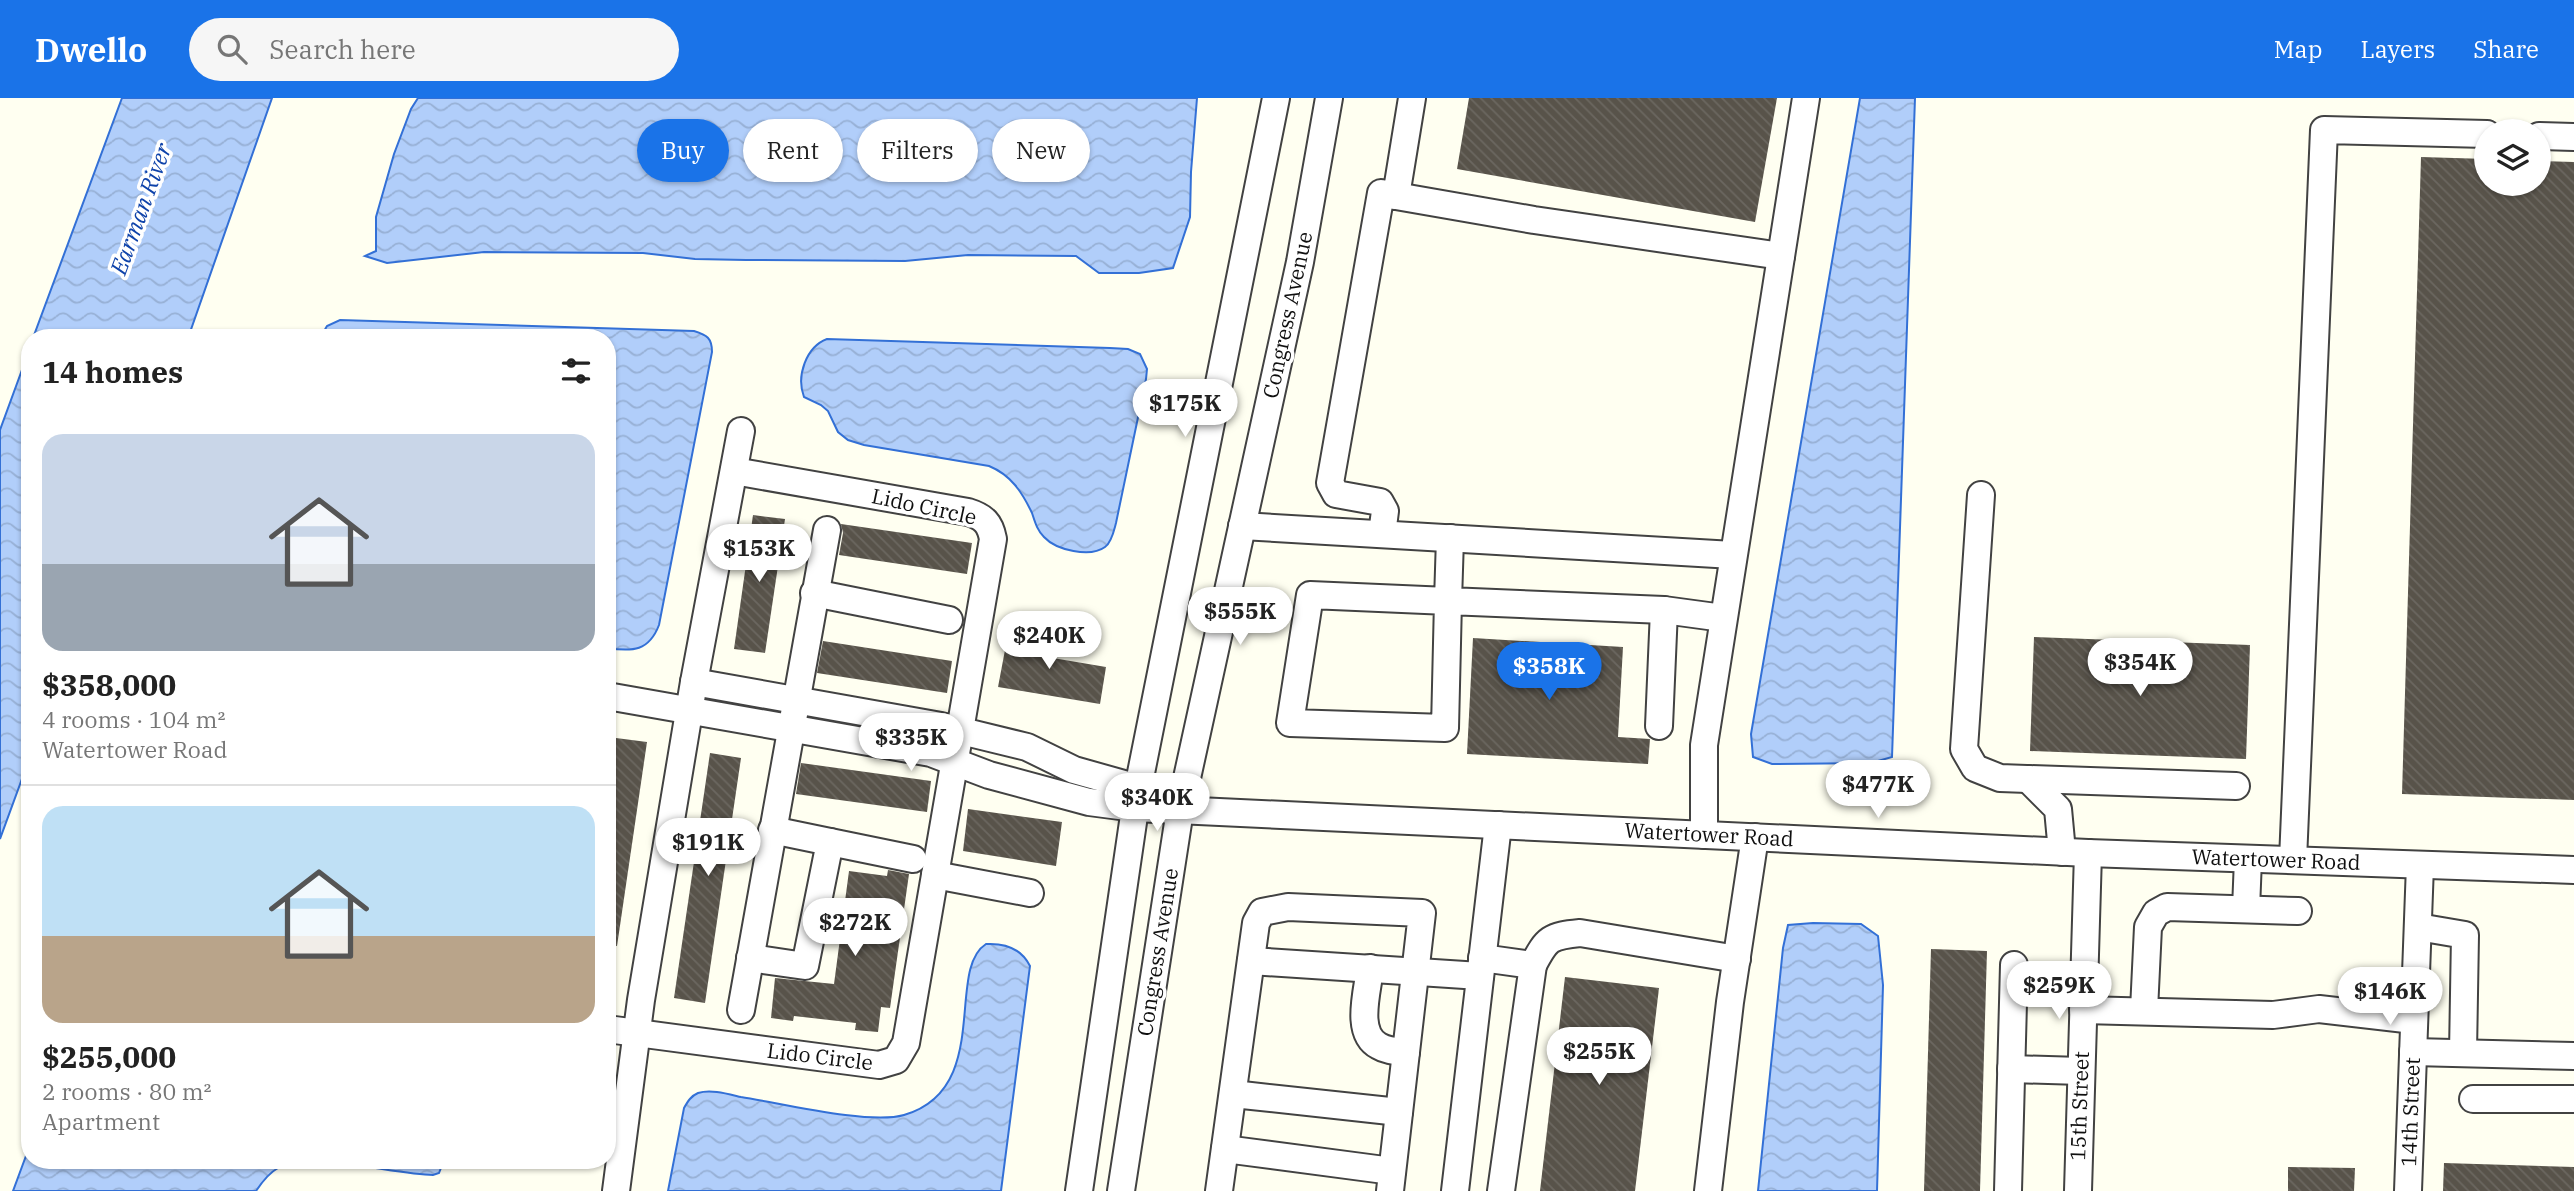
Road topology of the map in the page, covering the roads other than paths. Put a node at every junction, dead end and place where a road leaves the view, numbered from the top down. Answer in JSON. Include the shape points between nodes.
{"nodes":[{"id":1,"x":1276,"y":98,"type":"edge"},
{"id":2,"x":1329,"y":98,"type":"edge"},
{"id":3,"x":1412,"y":98,"type":"edge"},
{"id":4,"x":1806,"y":98,"type":"edge"},
{"id":5,"x":2474,"y":134,"type":"edge"},
{"id":6,"x":2551,"y":136,"type":"edge"},
{"id":7,"x":2574,"y":137,"type":"edge"},
{"id":8,"x":1396,"y":196,"type":"junction"},
{"id":9,"x":1780,"y":256,"type":"junction"},
{"id":10,"x":741,"y":430,"type":"dead end"},
{"id":11,"x":734,"y":471,"type":"junction"},
{"id":12,"x":1981,"y":495,"type":"dead end"},
{"id":13,"x":1242,"y":526,"type":"junction"},
{"id":14,"x":827,"y":530,"type":"dead end"},
{"id":15,"x":1382,"y":534,"type":"junction"},
{"id":16,"x":1450,"y":538,"type":"junction"},
{"id":17,"x":1733,"y":555,"type":"junction"},
{"id":18,"x":814,"y":593,"type":"junction"},
{"id":19,"x":1448,"y":601,"type":"junction"},
{"id":20,"x":1664,"y":610,"type":"junction"},
{"id":21,"x":1723,"y":618,"type":"junction"},
{"id":22,"x":949,"y":620,"type":"dead end"},
{"id":23,"x":694,"y":682,"type":"junction"},
{"id":24,"x":616,"y":698,"type":"edge"},
{"id":25,"x":796,"y":701,"type":"junction"},
{"id":26,"x":690,"y":710,"type":"junction"},
{"id":27,"x":1658,"y":726,"type":"dead end"},
{"id":28,"x":790,"y":728,"type":"junction"},
{"id":29,"x":960,"y":731,"type":"junction"},
{"id":30,"x":954,"y":762,"type":"junction"},
{"id":31,"x":2028,"y":779,"type":"junction"},
{"id":32,"x":2236,"y":786,"type":"dead end"},
{"id":33,"x":1137,"y":798,"type":"junction"},
{"id":34,"x":1180,"y":810,"type":"junction"},
{"id":35,"x":1498,"y":825,"type":"junction"},
{"id":36,"x":772,"y":830,"type":"junction"},
{"id":37,"x":1704,"y":835,"type":"junction"},
{"id":38,"x":1755,"y":837,"type":"junction"},
{"id":39,"x":830,"y":842,"type":"junction"},
{"id":40,"x":2062,"y":852,"type":"junction"},
{"id":41,"x":2088,"y":853,"type":"junction"},
{"id":42,"x":913,"y":859,"type":"dead end"},
{"id":43,"x":2248,"y":859,"type":"junction"},
{"id":44,"x":2293,"y":860,"type":"junction"},
{"id":45,"x":2420,"y":865,"type":"junction"},
{"id":46,"x":2574,"y":870,"type":"edge"},
{"id":47,"x":935,"y":875,"type":"junction"},
{"id":48,"x":1030,"y":893,"type":"dead end"},
{"id":49,"x":2246,"y":909,"type":"junction"},
{"id":50,"x":2298,"y":911,"type":"dead end"},
{"id":51,"x":2418,"y":927,"type":"junction"},
{"id":52,"x":750,"y":958,"type":"junction"},
{"id":53,"x":1737,"y":959,"type":"junction"},
{"id":54,"x":1251,"y":961,"type":"junction"},
{"id":55,"x":1533,"y":965,"type":"junction"},
{"id":56,"x":2014,"y":965,"type":"dead end"},
{"id":57,"x":1481,"y":967,"type":"junction"},
{"id":58,"x":1370,"y":968,"type":"junction"},
{"id":59,"x":1416,"y":970,"type":"junction"},
{"id":60,"x":741,"y":1010,"type":"dead end"},
{"id":61,"x":2083,"y":1010,"type":"junction"},
{"id":62,"x":2144,"y":1010,"type":"junction"},
{"id":63,"x":2414,"y":1020,"type":"junction"},
{"id":64,"x":616,"y":1030,"type":"edge"},
{"id":65,"x":637,"y":1033,"type":"junction"},
{"id":66,"x":1406,"y":1052,"type":"junction"},
{"id":67,"x":2413,"y":1052,"type":"junction"},
{"id":68,"x":2463,"y":1053,"type":"junction"},
{"id":69,"x":2574,"y":1056,"type":"edge"},
{"id":70,"x":2011,"y":1069,"type":"junction"},
{"id":71,"x":2081,"y":1072,"type":"junction"},
{"id":72,"x":1233,"y":1094,"type":"junction"},
{"id":73,"x":2473,"y":1099,"type":"dead end"},
{"id":74,"x":2574,"y":1100,"type":"edge"},
{"id":75,"x":1399,"y":1112,"type":"junction"},
{"id":76,"x":1225,"y":1149,"type":"junction"},
{"id":77,"x":1391,"y":1181,"type":"edge"},
{"id":78,"x":616,"y":1191,"type":"edge"},
{"id":79,"x":1079,"y":1191,"type":"edge"},
{"id":80,"x":1121,"y":1191,"type":"edge"},
{"id":81,"x":1219,"y":1191,"type":"edge"},
{"id":82,"x":1455,"y":1191,"type":"edge"},
{"id":83,"x":1501,"y":1191,"type":"edge"},
{"id":84,"x":1708,"y":1191,"type":"edge"},
{"id":85,"x":2008,"y":1191,"type":"edge"},
{"id":86,"x":2078,"y":1191,"type":"edge"},
{"id":87,"x":2408,"y":1191,"type":"edge"}],
"edges":[{"from":1,"to":33,"type":"street","name":"Congress Avenue"},
{"from":2,"to":13,"type":"street","name":"Congress Avenue","via":[[1300,262]]},
{"from":3,"to":8,"type":"street"},
{"from":4,"to":9,"type":"street"},
{"from":5,"to":44,"type":"street","via":[[2323,130]]},
{"from":6,"to":7,"type":"street"},
{"from":8,"to":9,"type":"street"},
{"from":8,"to":15,"type":"street","via":[[1381,193],[1330,483],[1336,494],[1380,502],[1385,511]]},
{"from":9,"to":17,"type":"street"},
{"from":10,"to":11,"type":"street"},
{"from":11,"to":23,"type":"street"},
{"from":11,"to":29,"type":"street","name":"Lido Circle","via":[[983,517],[993,539]]},
{"from":12,"to":31,"type":"street","via":[[1964,749],[1975,768],[2000,778]]},
{"from":13,"to":15,"type":"street"},
{"from":13,"to":34,"type":"street","name":"Congress Avenue"},
{"from":14,"to":18,"type":"street"},
{"from":15,"to":16,"type":"street"},
{"from":16,"to":17,"type":"street"},
{"from":16,"to":19,"type":"street"},
{"from":17,"to":21,"type":"street"},
{"from":18,"to":22,"type":"street"},
{"from":18,"to":25,"type":"street"},
{"from":19,"to":19,"type":"street","via":[[1310,595],[1290,723],[1445,728]]},
{"from":19,"to":20,"type":"street"},
{"from":20,"to":21,"type":"street"},
{"from":20,"to":27,"type":"street"},
{"from":21,"to":37,"type":"street","via":[[1704,745]]},
{"from":23,"to":25,"type":"street"},
{"from":23,"to":26,"type":"street"},
{"from":24,"to":26,"type":"street"},
{"from":25,"to":28,"type":"street"},
{"from":25,"to":29,"type":"street"},
{"from":26,"to":28,"type":"street"},
{"from":26,"to":65,"type":"street"},
{"from":28,"to":30,"type":"street","via":[[931,752]]},
{"from":28,"to":36,"type":"street"},
{"from":29,"to":30,"type":"street","name":"Lido Circle"},
{"from":29,"to":33,"type":"street","via":[[1027,747]]},
{"from":30,"to":33,"type":"street","via":[[1090,802]]},
{"from":30,"to":47,"type":"street","name":"Lido Circle"},
{"from":31,"to":32,"type":"street"},
{"from":31,"to":40,"type":"street","via":[[2059,809]]},
{"from":33,"to":34,"type":"street"},
{"from":33,"to":79,"type":"street","name":"Congress Avenue"},
{"from":34,"to":35,"type":"street","name":"Watertower Road"},
{"from":34,"to":80,"type":"street","name":"Congress Avenue"},
{"from":35,"to":37,"type":"street","name":"Watertower Road"},
{"from":35,"to":57,"type":"street"},
{"from":36,"to":39,"type":"street"},
{"from":36,"to":52,"type":"street"},
{"from":37,"to":38,"type":"street","name":"Watertower Road"},
{"from":38,"to":40,"type":"street","name":"Watertower Road"},
{"from":38,"to":53,"type":"street"},
{"from":39,"to":42,"type":"street"},
{"from":39,"to":52,"type":"street","via":[[805,965]]},
{"from":40,"to":41,"type":"street","name":"Watertower Road"},
{"from":41,"to":43,"type":"street","name":"Watertower Road"},
{"from":41,"to":61,"type":"street","name":"15th Street"},
{"from":43,"to":44,"type":"street","name":"Watertower Road"},
{"from":43,"to":49,"type":"street"},
{"from":44,"to":45,"type":"street","name":"Watertower Road"},
{"from":45,"to":46,"type":"street","name":"Watertower Road"},
{"from":45,"to":51,"type":"street","name":"14th Street"},
{"from":47,"to":48,"type":"street"},
{"from":47,"to":65,"type":"street","name":"Lido Circle","via":[[906,1043],[896,1060],[855,1063]]},
{"from":49,"to":50,"type":"street"},
{"from":49,"to":62,"type":"street","via":[[2167,906],[2156,913],[2148,927]]},
{"from":51,"to":63,"type":"street","name":"14th Street"},
{"from":51,"to":68,"type":"street","via":[[2465,935]]},
{"from":52,"to":60,"type":"street"},
{"from":53,"to":55,"type":"street","via":[[1580,933],[1555,935],[1544,944]]},
{"from":53,"to":84,"type":"street"},
{"from":54,"to":58,"type":"street"},
{"from":54,"to":59,"type":"street","via":[[1256,923],[1262,912],[1275,908],[1422,913]]},
{"from":54,"to":72,"type":"street"},
{"from":55,"to":57,"type":"street"},
{"from":55,"to":83,"type":"street"},
{"from":56,"to":70,"type":"street"},
{"from":57,"to":59,"type":"street"},
{"from":57,"to":82,"type":"street"},
{"from":58,"to":59,"type":"street"},
{"from":58,"to":66,"type":"street","via":[[1368,1037],[1376,1045]]},
{"from":59,"to":66,"type":"street"},
{"from":61,"to":62,"type":"street"},
{"from":61,"to":71,"type":"street","name":"15th Street"},
{"from":62,"to":63,"type":"street","via":[[2273,1015],[2319,1009]]},
{"from":63,"to":67,"type":"street","name":"14th Street"},
{"from":64,"to":65,"type":"street","name":"Lido Circle"},
{"from":65,"to":78,"type":"street"},
{"from":66,"to":75,"type":"street"},
{"from":67,"to":68,"type":"street"},
{"from":67,"to":87,"type":"street","name":"14th Street"},
{"from":68,"to":69,"type":"street"},
{"from":70,"to":71,"type":"street"},
{"from":70,"to":85,"type":"street"},
{"from":71,"to":86,"type":"street","name":"15th Street"},
{"from":72,"to":75,"type":"street"},
{"from":72,"to":76,"type":"street"},
{"from":73,"to":74,"type":"street"},
{"from":75,"to":77,"type":"street"},
{"from":76,"to":77,"type":"street"},
{"from":76,"to":81,"type":"street"}]}
